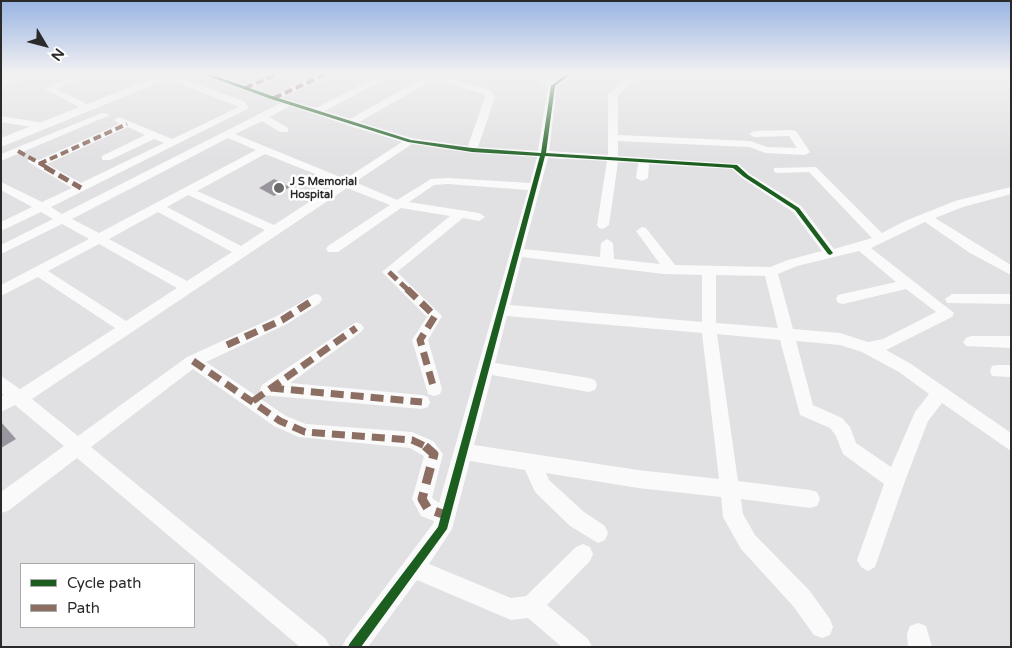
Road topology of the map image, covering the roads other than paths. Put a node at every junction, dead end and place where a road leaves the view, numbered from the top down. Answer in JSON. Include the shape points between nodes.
{"nodes":[{"id":1,"x":79,"y":103,"type":"edge"},
{"id":2,"x":92,"y":103,"type":"edge"},
{"id":3,"x":222,"y":103,"type":"edge"},
{"id":4,"x":240,"y":103,"type":"edge"},
{"id":5,"x":333,"y":103,"type":"edge"},
{"id":6,"x":385,"y":103,"type":"edge"},
{"id":7,"x":488,"y":103,"type":"edge"},
{"id":8,"x":551,"y":103,"type":"edge"},
{"id":9,"x":613,"y":103,"type":"edge"},
{"id":10,"x":289,"y":104,"type":"joint"},
{"id":11,"x":85,"y":106,"type":"junction"},
{"id":12,"x":239,"y":111,"type":"junction"},
{"id":13,"x":316,"y":112,"type":"junction"},
{"id":14,"x":105,"y":115,"type":"junction"},
{"id":15,"x":262,"y":118,"type":"junction"},
{"id":16,"x":1,"y":119,"type":"edge"},
{"id":17,"x":350,"y":123,"type":"junction"},
{"id":18,"x":127,"y":124,"type":"junction"},
{"id":19,"x":39,"y":125,"type":"junction"},
{"id":20,"x":284,"y":130,"type":"dead end"},
{"id":21,"x":754,"y":134,"type":"dead end"},
{"id":22,"x":154,"y":135,"type":"junction"},
{"id":23,"x":228,"y":135,"type":"junction"},
{"id":24,"x":1,"y":137,"type":"edge"},
{"id":25,"x":613,"y":138,"type":"junction"},
{"id":26,"x":410,"y":141,"type":"junction"},
{"id":27,"x":1,"y":143,"type":"edge"},
{"id":28,"x":172,"y":143,"type":"junction"},
{"id":29,"x":264,"y":150,"type":"junction"},
{"id":30,"x":472,"y":150,"type":"junction"},
{"id":31,"x":18,"y":152,"type":"junction"},
{"id":32,"x":543,"y":155,"type":"junction"},
{"id":33,"x":1,"y":158,"type":"edge"},
{"id":34,"x":106,"y":158,"type":"dead end"},
{"id":35,"x":613,"y":158,"type":"junction"},
{"id":36,"x":644,"y":161,"type":"junction"},
{"id":37,"x":39,"y":164,"type":"junction"},
{"id":38,"x":778,"y":170,"type":"dead end"},
{"id":39,"x":642,"y":178,"type":"dead end"},
{"id":40,"x":347,"y":183,"type":"junction"},
{"id":41,"x":3,"y":187,"type":"edge"},
{"id":42,"x":534,"y":187,"type":"junction"},
{"id":43,"x":81,"y":188,"type":"junction"},
{"id":44,"x":188,"y":190,"type":"junction"},
{"id":45,"x":1011,"y":190,"type":"edge"},
{"id":46,"x":398,"y":204,"type":"junction"},
{"id":47,"x":42,"y":207,"type":"junction"},
{"id":48,"x":158,"y":207,"type":"junction"},
{"id":49,"x":459,"y":215,"type":"junction"},
{"id":50,"x":479,"y":217,"type":"dead end"},
{"id":51,"x":926,"y":217,"type":"junction"},
{"id":52,"x":63,"y":219,"type":"junction"},
{"id":53,"x":603,"y":225,"type":"dead end"},
{"id":54,"x":1,"y":227,"type":"edge"},
{"id":55,"x":275,"y":230,"type":"junction"},
{"id":56,"x":642,"y":231,"type":"dead end"},
{"id":57,"x":99,"y":239,"type":"junction"},
{"id":58,"x":880,"y":239,"type":"junction"},
{"id":59,"x":607,"y":242,"type":"dead end"},
{"id":60,"x":861,"y":246,"type":"junction"},
{"id":61,"x":333,"y":249,"type":"dead end"},
{"id":62,"x":1,"y":250,"type":"edge"},
{"id":63,"x":242,"y":252,"type":"junction"},
{"id":64,"x":517,"y":252,"type":"junction"},
{"id":65,"x":830,"y":253,"type":"junction"},
{"id":66,"x":607,"y":262,"type":"junction"},
{"id":67,"x":1008,"y":267,"type":"edge"},
{"id":68,"x":671,"y":269,"type":"junction"},
{"id":69,"x":38,"y":271,"type":"junction"},
{"id":70,"x":709,"y":271,"type":"junction"},
{"id":71,"x":771,"y":272,"type":"junction"},
{"id":72,"x":908,"y":284,"type":"junction"},
{"id":73,"x":188,"y":288,"type":"junction"},
{"id":74,"x":1,"y":291,"type":"edge"},
{"id":75,"x":315,"y":299,"type":"dead end"},
{"id":76,"x":843,"y":299,"type":"dead end"},
{"id":77,"x":952,"y":299,"type":"dead end"},
{"id":78,"x":1011,"y":300,"type":"edge"},
{"id":79,"x":501,"y":310,"type":"junction"},
{"id":80,"x":126,"y":328,"type":"junction"},
{"id":81,"x":356,"y":328,"type":"dead end"},
{"id":82,"x":709,"y":328,"type":"junction"},
{"id":83,"x":788,"y":335,"type":"junction"},
{"id":84,"x":971,"y":342,"type":"dead end"},
{"id":85,"x":1011,"y":342,"type":"edge"},
{"id":86,"x":868,"y":348,"type":"junction"},
{"id":87,"x":192,"y":361,"type":"junction"},
{"id":88,"x":486,"y":368,"type":"junction"},
{"id":89,"x":589,"y":385,"type":"dead end"},
{"id":90,"x":271,"y":388,"type":"junction"},
{"id":91,"x":434,"y":389,"type":"dead end"},
{"id":92,"x":940,"y":393,"type":"junction"},
{"id":93,"x":9,"y":396,"type":"edge"},
{"id":94,"x":253,"y":400,"type":"junction"},
{"id":95,"x":422,"y":402,"type":"dead end"},
{"id":96,"x":1011,"y":443,"type":"edge"},
{"id":97,"x":77,"y":447,"type":"junction"},
{"id":98,"x":463,"y":452,"type":"junction"},
{"id":99,"x":531,"y":462,"type":"junction"},
{"id":100,"x":895,"y":481,"type":"junction"},
{"id":101,"x":730,"y":489,"type":"junction"},
{"id":102,"x":810,"y":499,"type":"dead end"},
{"id":103,"x":1,"y":504,"type":"edge"},
{"id":104,"x":446,"y":515,"type":"junction"},
{"id":105,"x":598,"y":533,"type":"dead end"},
{"id":106,"x":583,"y":554,"type":"dead end"},
{"id":107,"x":868,"y":560,"type":"dead end"},
{"id":108,"x":413,"y":568,"type":"junction"},
{"id":109,"x":531,"y":606,"type":"junction"},
{"id":110,"x":822,"y":627,"type":"dead end"},
{"id":111,"x":318,"y":647,"type":"edge"},
{"id":112,"x":354,"y":647,"type":"edge"},
{"id":113,"x":580,"y":647,"type":"edge"}],
"edges":[{"from":1,"to":11,"type":"street"},
{"from":2,"to":11,"type":"main road"},
{"from":3,"to":12,"type":"street"},
{"from":4,"to":12,"type":"street","via":[[244,108]]},
{"from":5,"to":13,"type":"street"},
{"from":6,"to":17,"type":"street"},
{"from":7,"to":30,"type":"street"},
{"from":8,"to":32,"type":"street"},
{"from":9,"to":25,"type":"street"},
{"from":10,"to":13,"type":"street"},
{"from":10,"to":15,"type":"street"},
{"from":11,"to":14,"type":"street"},
{"from":11,"to":19,"type":"main road"},
{"from":12,"to":15,"type":"street"},
{"from":12,"to":28,"type":"street"},
{"from":13,"to":17,"type":"street"},
{"from":14,"to":18,"type":"street"},
{"from":14,"to":31,"type":"street"},
{"from":15,"to":20,"type":"street"},
{"from":15,"to":23,"type":"street"},
{"from":16,"to":19,"type":"street"},
{"from":17,"to":26,"type":"street"},
{"from":18,"to":22,"type":"street"},
{"from":18,"to":37,"type":"street"},
{"from":19,"to":24,"type":"main road"},
{"from":19,"to":27,"type":"main road"},
{"from":21,"to":25,"type":"street","via":[[792,134],[805,152],[766,150],[750,144]]},
{"from":22,"to":28,"type":"street"},
{"from":22,"to":34,"type":"street"},
{"from":23,"to":29,"type":"street"},
{"from":23,"to":52,"type":"street"},
{"from":25,"to":35,"type":"street"},
{"from":26,"to":30,"type":"street"},
{"from":26,"to":40,"type":"street"},
{"from":28,"to":43,"type":"street"},
{"from":29,"to":40,"type":"street"},
{"from":29,"to":44,"type":"street"},
{"from":30,"to":32,"type":"street"},
{"from":31,"to":33,"type":"street"},
{"from":31,"to":37,"type":"street"},
{"from":32,"to":35,"type":"street"},
{"from":32,"to":42,"type":"street"},
{"from":35,"to":36,"type":"street"},
{"from":35,"to":53,"type":"street"},
{"from":36,"to":39,"type":"street"},
{"from":36,"to":65,"type":"street","via":[[735,166],[797,209]]},
{"from":37,"to":43,"type":"street"},
{"from":38,"to":58,"type":"street","via":[[812,168]]},
{"from":40,"to":46,"type":"street"},
{"from":40,"to":55,"type":"street"},
{"from":41,"to":47,"type":"street"},
{"from":42,"to":46,"type":"street","via":[[431,182]]},
{"from":42,"to":64,"type":"street"},
{"from":43,"to":47,"type":"street"},
{"from":44,"to":48,"type":"street"},
{"from":44,"to":55,"type":"street"},
{"from":45,"to":51,"type":"street"},
{"from":46,"to":49,"type":"street"},
{"from":46,"to":61,"type":"street"},
{"from":47,"to":52,"type":"street"},
{"from":47,"to":54,"type":"street"},
{"from":48,"to":57,"type":"street"},
{"from":48,"to":63,"type":"street"},
{"from":49,"to":50,"type":"street"},
{"from":49,"to":91,"type":"street","via":[[389,272],[435,316],[420,340]]},
{"from":51,"to":58,"type":"street"},
{"from":51,"to":67,"type":"street"},
{"from":52,"to":57,"type":"street"},
{"from":52,"to":62,"type":"street"},
{"from":55,"to":63,"type":"street"},
{"from":56,"to":68,"type":"street"},
{"from":57,"to":69,"type":"street"},
{"from":57,"to":73,"type":"street"},
{"from":58,"to":60,"type":"street"},
{"from":59,"to":66,"type":"street"},
{"from":60,"to":65,"type":"street"},
{"from":60,"to":72,"type":"street"},
{"from":63,"to":73,"type":"street"},
{"from":64,"to":66,"type":"street"},
{"from":64,"to":79,"type":"street"},
{"from":65,"to":71,"type":"street","via":[[793,262]]},
{"from":66,"to":68,"type":"street"},
{"from":68,"to":70,"type":"street"},
{"from":69,"to":74,"type":"street"},
{"from":69,"to":80,"type":"street"},
{"from":70,"to":71,"type":"street"},
{"from":70,"to":82,"type":"street"},
{"from":71,"to":83,"type":"street"},
{"from":72,"to":76,"type":"street"},
{"from":72,"to":86,"type":"street","via":[[947,313],[887,344]]},
{"from":73,"to":80,"type":"street"},
{"from":75,"to":87,"type":"street","via":[[282,320]]},
{"from":77,"to":78,"type":"street"},
{"from":79,"to":82,"type":"street"},
{"from":79,"to":88,"type":"street"},
{"from":80,"to":93,"type":"street"},
{"from":81,"to":90,"type":"street"},
{"from":82,"to":83,"type":"street"},
{"from":82,"to":101,"type":"street"},
{"from":83,"to":86,"type":"street","via":[[840,339]]},
{"from":83,"to":100,"type":"street","via":[[806,410],[836,422],[844,432],[849,448]]},
{"from":84,"to":85,"type":"street"},
{"from":86,"to":92,"type":"street","via":[[905,368]]},
{"from":87,"to":94,"type":"street"},
{"from":87,"to":97,"type":"street"},
{"from":88,"to":89,"type":"street"},
{"from":88,"to":98,"type":"street"},
{"from":90,"to":94,"type":"street"},
{"from":90,"to":95,"type":"street"},
{"from":92,"to":96,"type":"street"},
{"from":92,"to":100,"type":"street","via":[[920,417]]},
{"from":93,"to":97,"type":"street"},
{"from":94,"to":104,"type":"street","via":[[280,421],[305,432],[412,440],[427,447],[434,454],[422,499],[428,509]]},
{"from":97,"to":103,"type":"street"},
{"from":97,"to":111,"type":"street"},
{"from":98,"to":99,"type":"street"},
{"from":98,"to":104,"type":"street"},
{"from":99,"to":101,"type":"street"},
{"from":99,"to":105,"type":"street","via":[[542,486],[576,519]]},
{"from":100,"to":107,"type":"street"},
{"from":101,"to":102,"type":"street"},
{"from":101,"to":110,"type":"street","via":[[733,517],[748,542],[801,598]]},
{"from":104,"to":108,"type":"street","via":[[442,529]]},
{"from":106,"to":109,"type":"street"},
{"from":108,"to":109,"type":"street","via":[[511,610]]},
{"from":108,"to":112,"type":"street"},
{"from":109,"to":113,"type":"street"}]}
